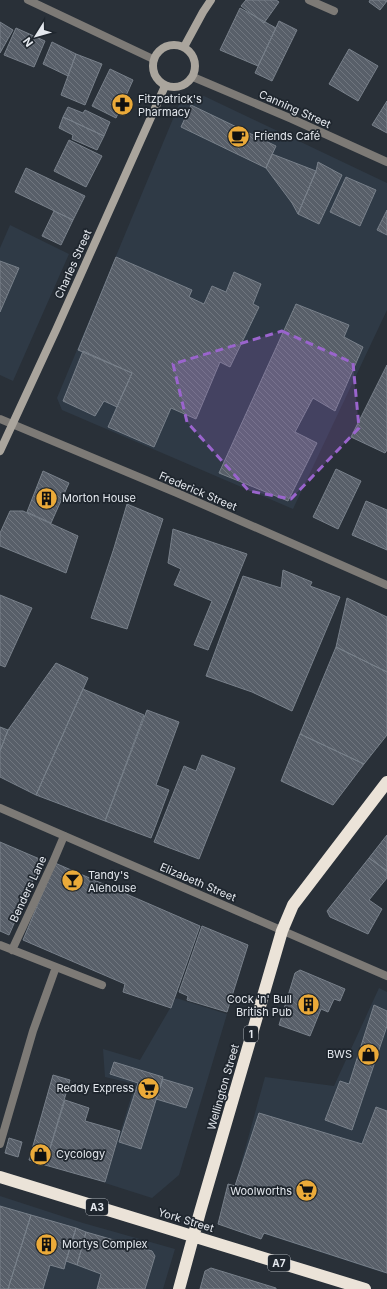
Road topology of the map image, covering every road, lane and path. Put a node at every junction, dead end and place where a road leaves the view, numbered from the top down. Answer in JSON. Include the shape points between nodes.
{"nodes":[{"id":1,"x":28,"y":0,"type":"edge"},
{"id":2,"x":211,"y":0,"type":"edge"},
{"id":3,"x":309,"y":0,"type":"edge"},
{"id":4,"x":334,"y":11,"type":"dead end"},
{"id":5,"x":184,"y":47,"type":"junction"},
{"id":6,"x":154,"y":59,"type":"junction"},
{"id":7,"x":193,"y":77,"type":"junction"},
{"id":8,"x":165,"y":86,"type":"junction"},
{"id":9,"x":387,"y":162,"type":"edge"},
{"id":10,"x":0,"y":419,"type":"edge"},
{"id":11,"x":13,"y":424,"type":"junction"},
{"id":12,"x":0,"y":451,"type":"edge"},
{"id":13,"x":387,"y":585,"type":"edge"},
{"id":14,"x":387,"y":782,"type":"edge"},
{"id":15,"x":0,"y":808,"type":"edge"},
{"id":16,"x":64,"y":836,"type":"junction"},
{"id":17,"x":282,"y":931,"type":"junction"},
{"id":18,"x":0,"y":945,"type":"edge"},
{"id":19,"x":12,"y":950,"type":"junction"},
{"id":20,"x":56,"y":967,"type":"junction"},
{"id":21,"x":387,"y":976,"type":"edge"},
{"id":22,"x":102,"y":985,"type":"dead end"},
{"id":23,"x":0,"y":1144,"type":"edge"},
{"id":24,"x":0,"y":1177,"type":"edge"},
{"id":25,"x":194,"y":1237,"type":"junction"},
{"id":26,"x":179,"y":1289,"type":"edge"},
{"id":27,"x":364,"y":1289,"type":"edge"}],
"edges":[{"from":1,"to":6,"type":"street"},
{"from":2,"to":5,"type":"street"},
{"from":3,"to":4,"type":"street"},
{"from":5,"to":6,"type":"street","via":[[166,46]]},
{"from":5,"to":7,"type":"street","via":[[193,57]]},
{"from":6,"to":8,"type":"street","via":[[153,72]]},
{"from":7,"to":8,"type":"street","via":[[178,88]]},
{"from":7,"to":9,"type":"street","name":"Canning Street"},
{"from":8,"to":11,"type":"street","name":"Charles Street"},
{"from":10,"to":11,"type":"street","name":"Frederick Street"},
{"from":11,"to":12,"type":"street","name":"Charles Street"},
{"from":11,"to":13,"type":"street","name":"Frederick Street"},
{"from":14,"to":17,"type":"highway","name":"Wellington Street","number":"1","via":[[293,905]]},
{"from":15,"to":16,"type":"street","name":"Elizabeth Street"},
{"from":16,"to":17,"type":"street","name":"Elizabeth Street"},
{"from":16,"to":19,"type":"street","name":"Benders Lane"},
{"from":17,"to":21,"type":"street","name":"Elizabeth Street"},
{"from":17,"to":25,"type":"highway","name":"Wellington Street","number":"1"},
{"from":18,"to":19,"type":"street"},
{"from":19,"to":20,"type":"street"},
{"from":20,"to":22,"type":"street"},
{"from":20,"to":23,"type":"street","via":[[33,1032]]},
{"from":24,"to":25,"type":"highway","name":"York Street","number":"A3"},
{"from":25,"to":26,"type":"highway","name":"Wellington Street","number":"1"},
{"from":25,"to":27,"type":"highway","name":"York Street","number":"A7"}]}
